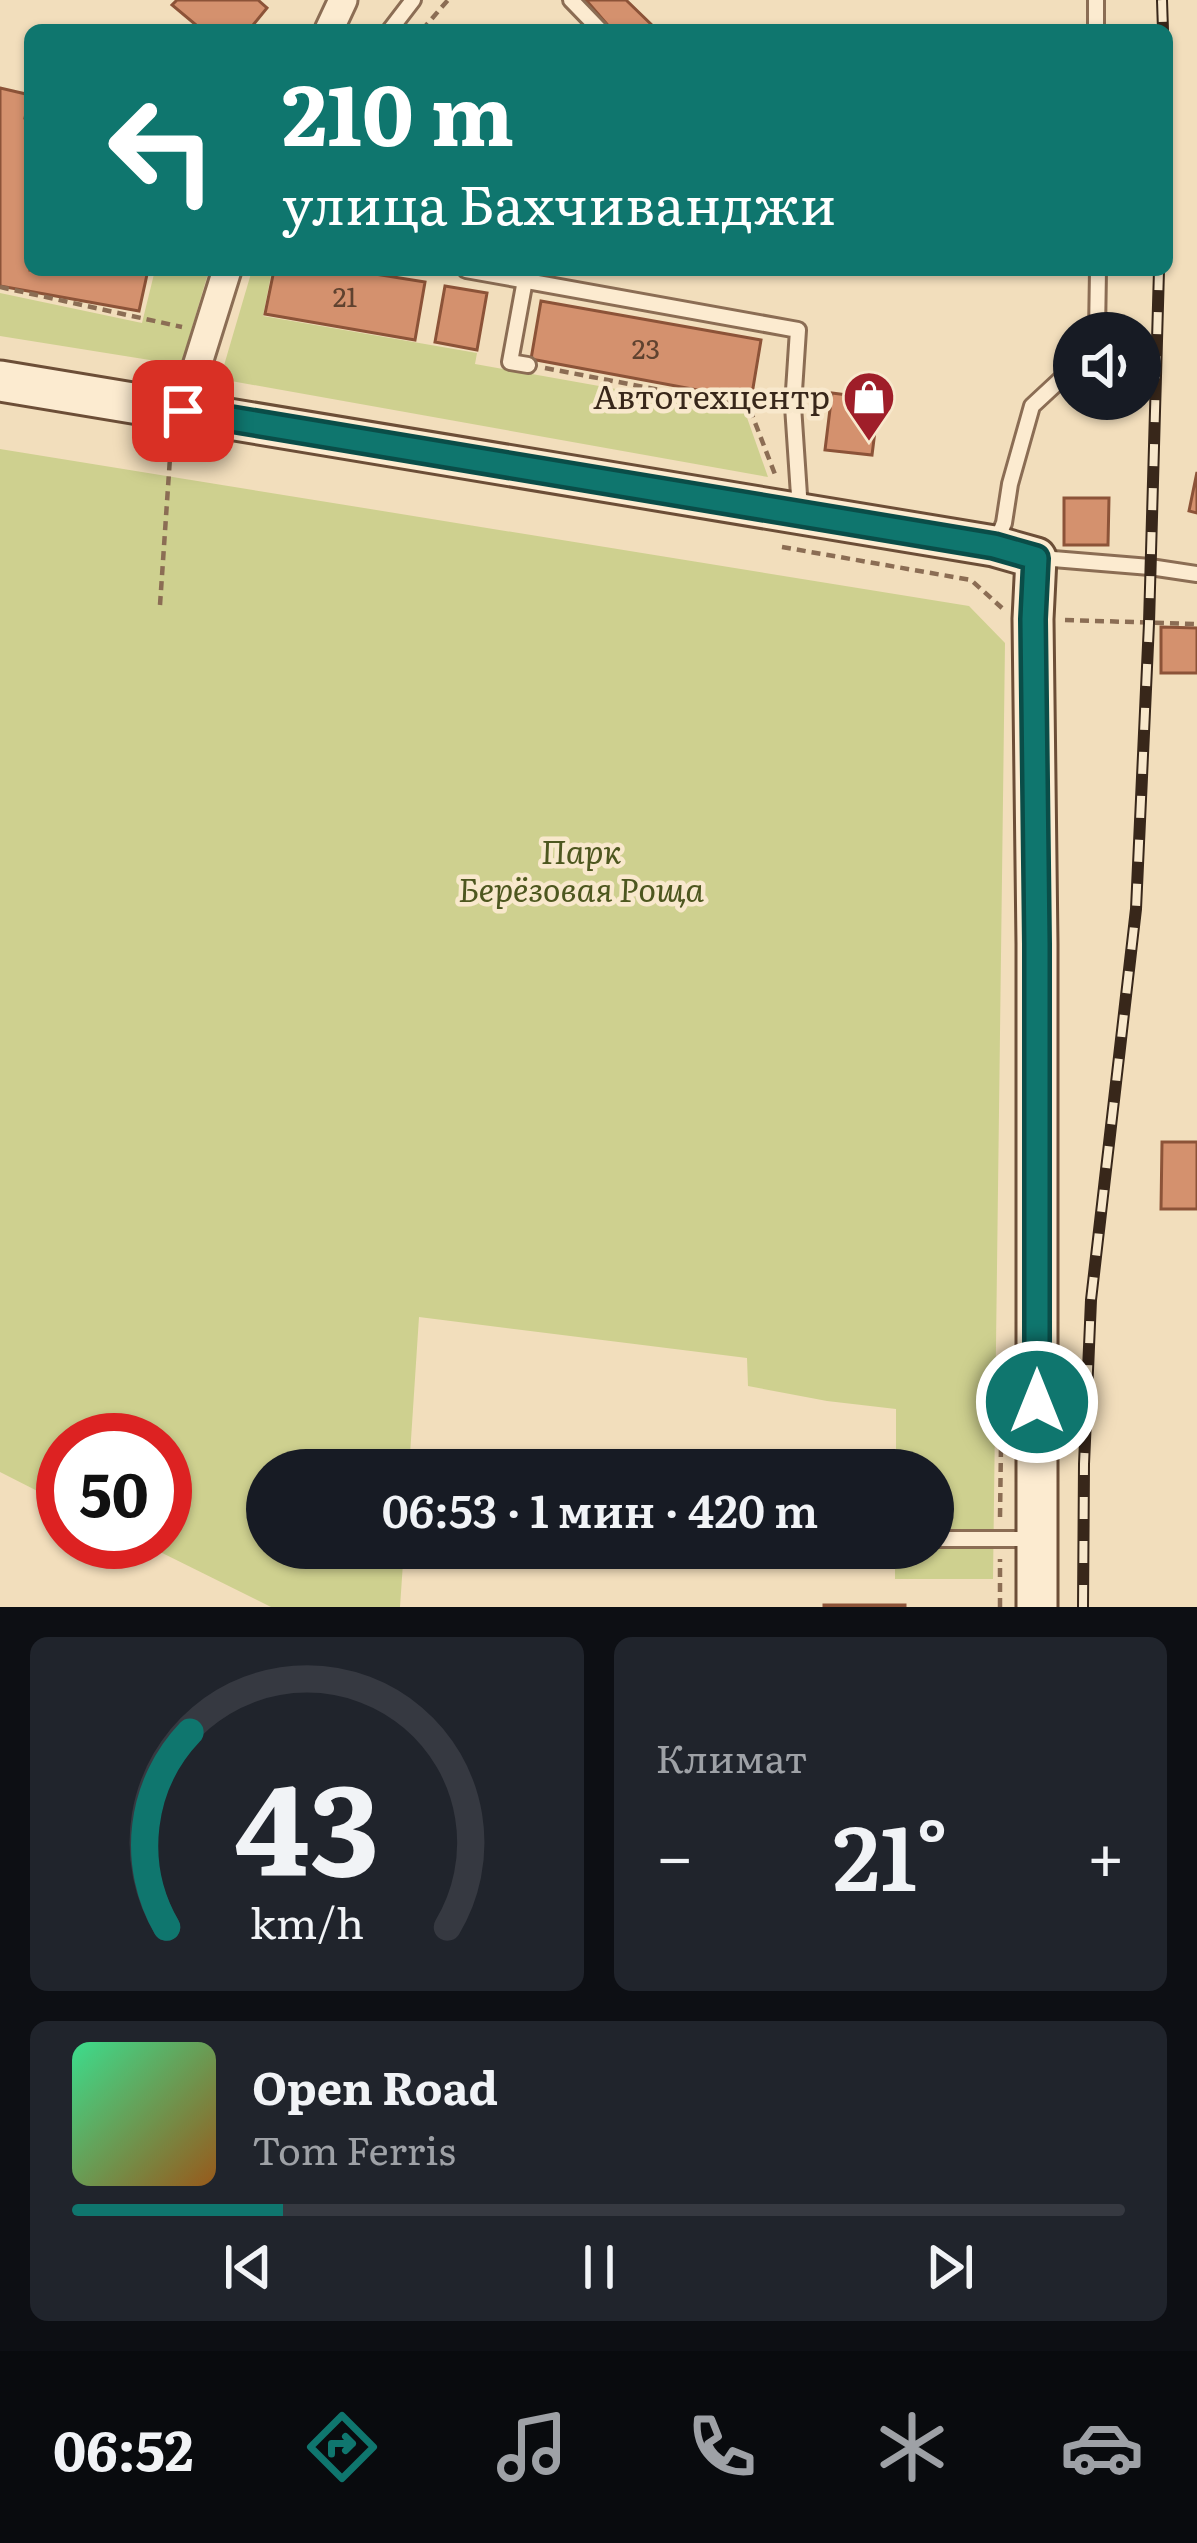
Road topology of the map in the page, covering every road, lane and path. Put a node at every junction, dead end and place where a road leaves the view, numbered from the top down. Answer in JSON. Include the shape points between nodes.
{"nodes":[{"id":1,"x":413,"y":0,"type":"edge"},
{"id":2,"x":448,"y":0,"type":"edge"},
{"id":3,"x":571,"y":0,"type":"edge"},
{"id":4,"x":395,"y":24,"type":"edge"},
{"id":5,"x":427,"y":24,"type":"edge"},
{"id":6,"x":594,"y":24,"type":"edge"},
{"id":7,"x":225,"y":276,"type":"edge"},
{"id":8,"x":501,"y":276,"type":"edge"},
{"id":9,"x":1098,"y":276,"type":"edge"},
{"id":10,"x":525,"y":280,"type":"junction"},
{"id":11,"x":0,"y":287,"type":"edge"},
{"id":12,"x":1097,"y":312,"type":"edge"},
{"id":13,"x":208,"y":333,"type":"junction"},
{"id":14,"x":528,"y":365,"type":"joint"},
{"id":15,"x":0,"y":381,"type":"edge"},
{"id":16,"x":1053,"y":386,"type":"edge"},
{"id":17,"x":177,"y":426,"type":"junction"},
{"id":18,"x":788,"y":517,"type":"junction"},
{"id":19,"x":994,"y":546,"type":"junction"},
{"id":20,"x":1036,"y":558,"type":"junction"},
{"id":21,"x":1197,"y":574,"type":"edge"},
{"id":22,"x":160,"y":605,"type":"dead end"},
{"id":23,"x":1033,"y":619,"type":"junction"},
{"id":24,"x":1197,"y":623,"type":"edge"},
{"id":25,"x":1001,"y":1445,"type":"dead end"},
{"id":26,"x":954,"y":1539,"type":"edge"},
{"id":27,"x":1019,"y":1539,"type":"junction"},
{"id":28,"x":1000,"y":1607,"type":"edge"},
{"id":29,"x":1037,"y":1607,"type":"edge"}],
"edges":[{"from":1,"to":4,"type":"lane"},
{"from":2,"to":5,"type":"path"},
{"from":3,"to":6,"type":"lane"},
{"from":7,"to":13,"type":"street"},
{"from":8,"to":10,"type":"lane"},
{"from":9,"to":12,"type":"lane"},
{"from":10,"to":14,"type":"lane","via":[[510,362]]},
{"from":10,"to":18,"type":"lane","via":[[798,330]]},
{"from":11,"to":13,"type":"path"},
{"from":13,"to":17,"type":"street"},
{"from":14,"to":18,"type":"path","via":[[749,407]]},
{"from":15,"to":17,"type":"main road"},
{"from":16,"to":19,"type":"lane","via":[[1032,406]]},
{"from":17,"to":18,"type":"main road"},
{"from":17,"to":22,"type":"path"},
{"from":18,"to":19,"type":"main road"},
{"from":18,"to":23,"type":"path","via":[[971,580],[1010,615]]},
{"from":19,"to":20,"type":"main road"},
{"from":20,"to":21,"type":"lane"},
{"from":20,"to":23,"type":"main road"},
{"from":23,"to":24,"type":"path"},
{"from":23,"to":27,"type":"main road","via":[[1037,944]]},
{"from":25,"to":27,"type":"path"},
{"from":26,"to":27,"type":"lane"},
{"from":27,"to":28,"type":"path"},
{"from":27,"to":29,"type":"main road"}]}
